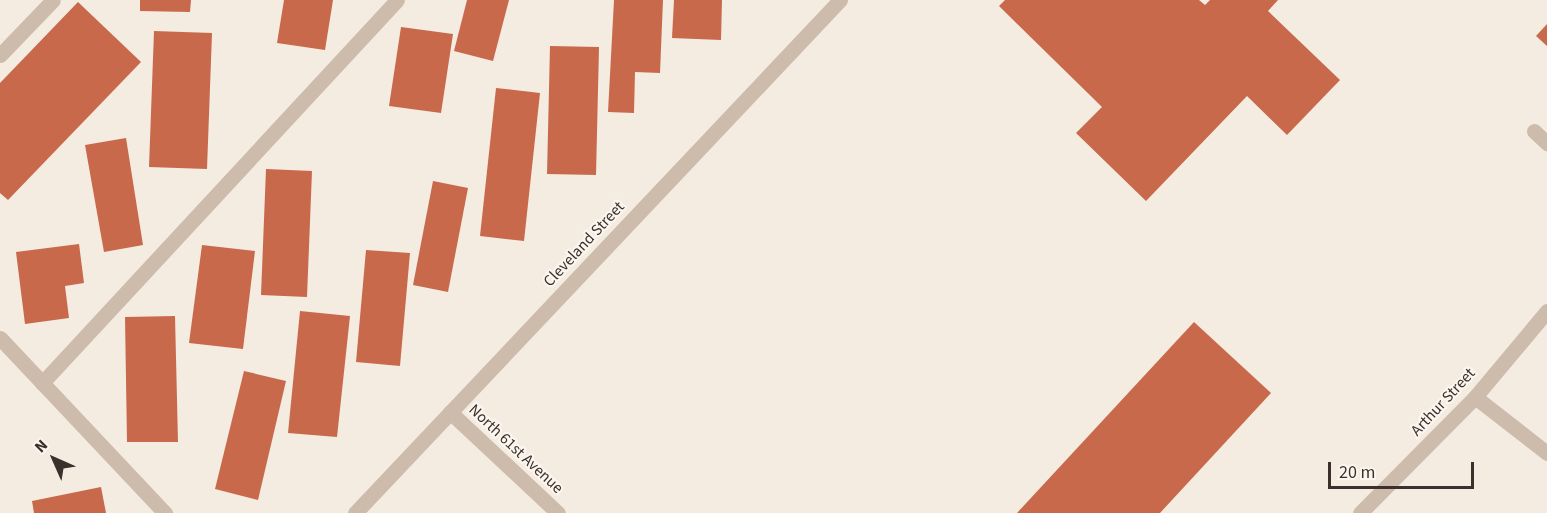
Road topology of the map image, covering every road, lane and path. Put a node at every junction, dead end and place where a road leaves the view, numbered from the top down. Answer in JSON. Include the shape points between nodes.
{"nodes":[{"id":1,"x":53,"y":0,"type":"edge"},
{"id":2,"x":397,"y":0,"type":"edge"},
{"id":3,"x":840,"y":0,"type":"edge"},
{"id":4,"x":0,"y":55,"type":"edge"},
{"id":5,"x":1534,"y":131,"type":"dead end"},
{"id":6,"x":1547,"y":143,"type":"edge"},
{"id":7,"x":1547,"y":311,"type":"edge"},
{"id":8,"x":0,"y":338,"type":"edge"},
{"id":9,"x":42,"y":383,"type":"junction"},
{"id":10,"x":1475,"y":397,"type":"junction"},
{"id":11,"x":450,"y":412,"type":"junction"},
{"id":12,"x":1547,"y":453,"type":"edge"},
{"id":13,"x":165,"y":513,"type":"edge"},
{"id":14,"x":355,"y":513,"type":"edge"},
{"id":15,"x":558,"y":513,"type":"edge"},
{"id":16,"x":1360,"y":513,"type":"edge"}],
"edges":[{"from":1,"to":4,"type":"street"},
{"from":2,"to":9,"type":"street"},
{"from":3,"to":11,"type":"street","name":"Cleveland Street"},
{"from":5,"to":6,"type":"street"},
{"from":7,"to":10,"type":"street","name":"Arthur Street"},
{"from":8,"to":9,"type":"street"},
{"from":9,"to":13,"type":"street"},
{"from":10,"to":12,"type":"street"},
{"from":10,"to":16,"type":"street","name":"Arthur Street"},
{"from":11,"to":14,"type":"street","name":"Cleveland Street"},
{"from":11,"to":15,"type":"street","name":"North 61st Avenue"}]}
